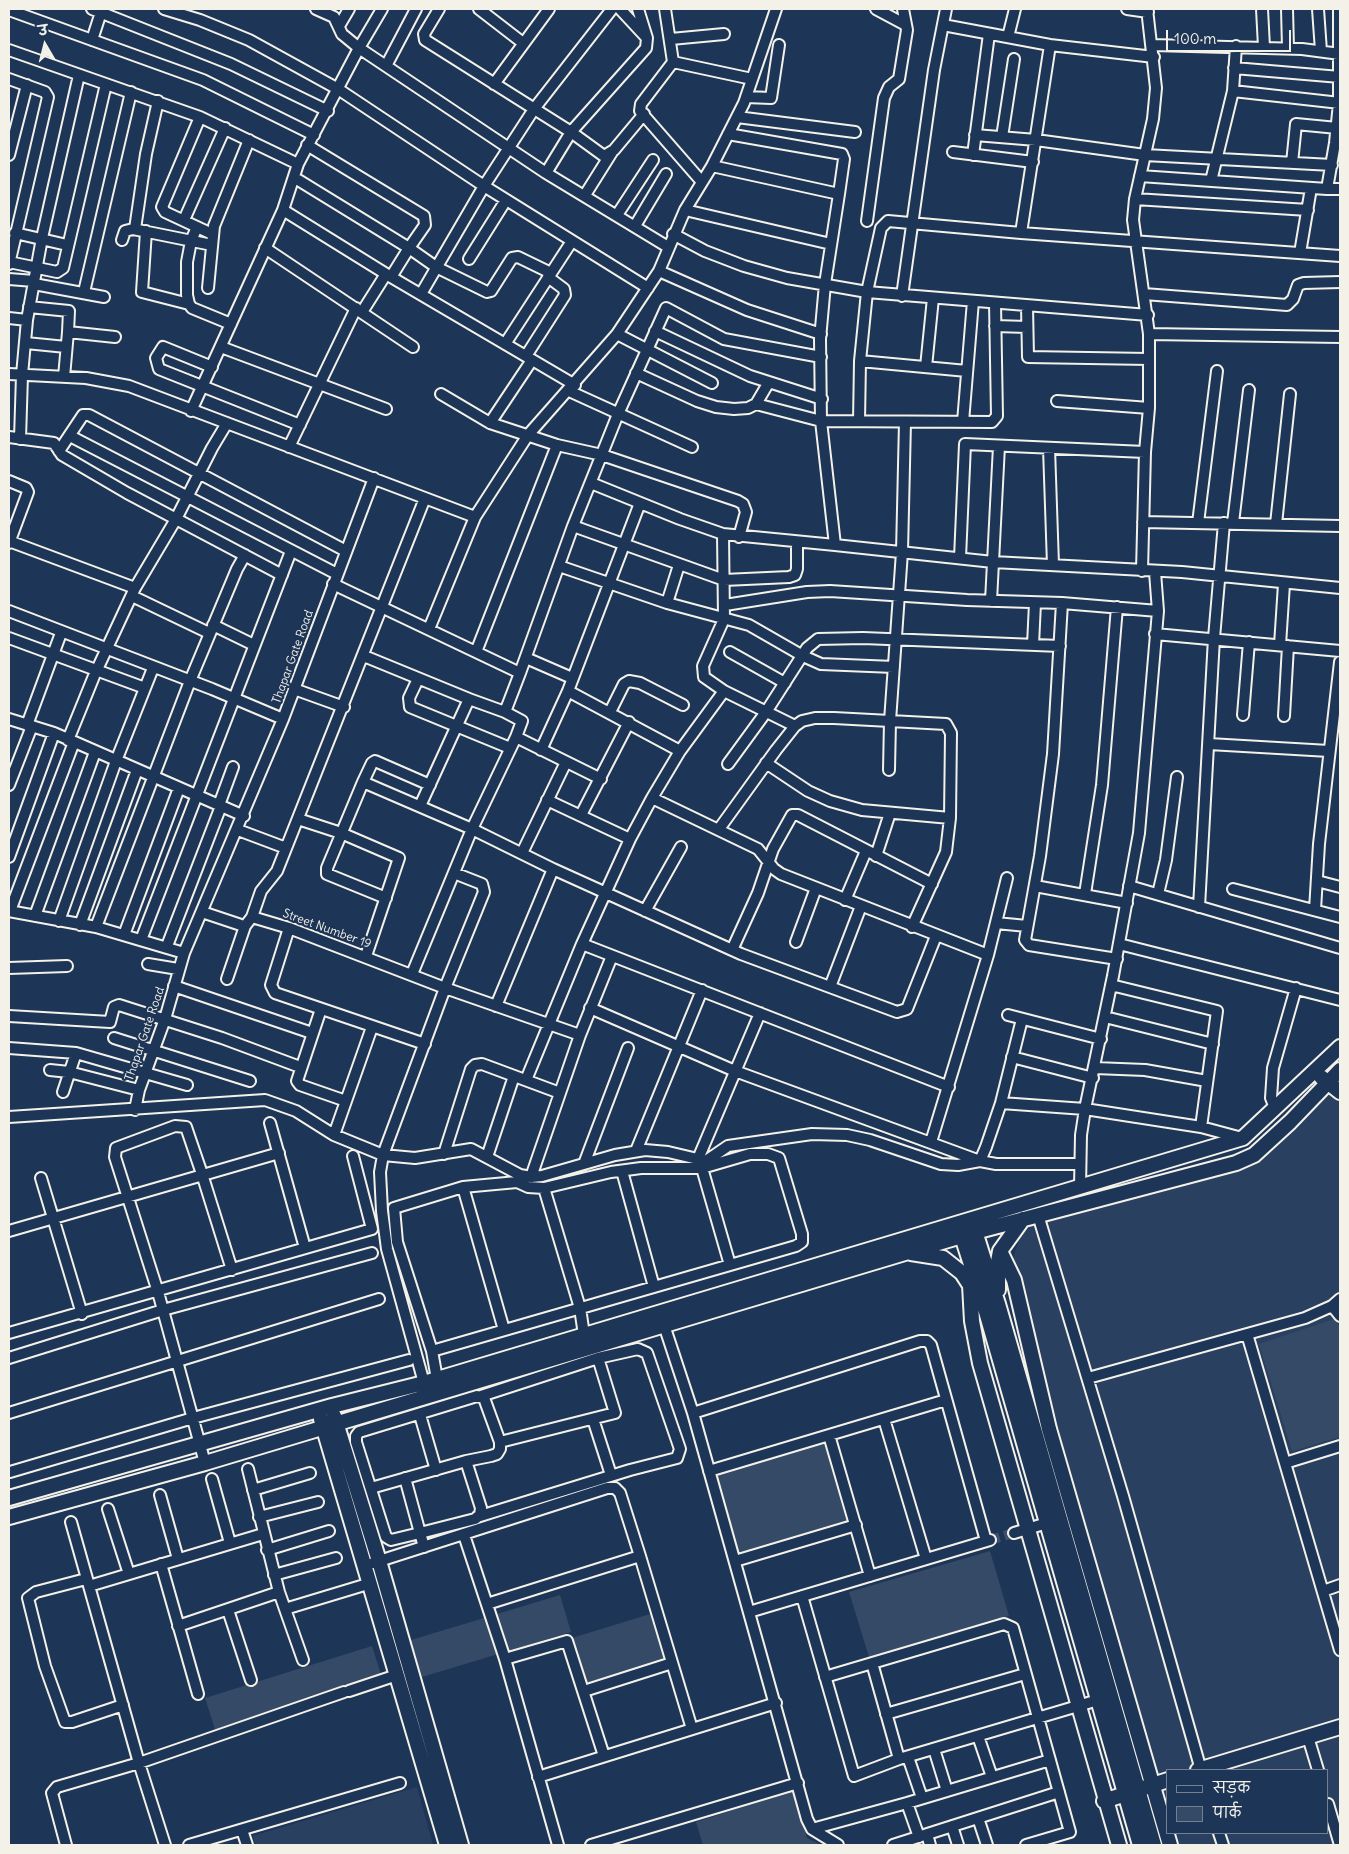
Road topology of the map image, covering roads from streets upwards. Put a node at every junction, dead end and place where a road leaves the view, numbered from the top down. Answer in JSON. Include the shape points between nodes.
{"nodes":[{"id":1,"x":164,"y":9,"type":"edge"},
{"id":2,"x":316,"y":9,"type":"edge"},
{"id":3,"x":349,"y":9,"type":"edge"},
{"id":4,"x":382,"y":9,"type":"edge"},
{"id":5,"x":416,"y":9,"type":"edge"},
{"id":6,"x":439,"y":9,"type":"edge"},
{"id":7,"x":479,"y":9,"type":"edge"},
{"id":8,"x":549,"y":9,"type":"edge"},
{"id":9,"x":612,"y":9,"type":"edge"},
{"id":10,"x":620,"y":9,"type":"edge"},
{"id":11,"x":638,"y":9,"type":"edge"},
{"id":12,"x":665,"y":9,"type":"edge"},
{"id":13,"x":776,"y":9,"type":"edge"},
{"id":14,"x":876,"y":9,"type":"edge"},
{"id":15,"x":903,"y":9,"type":"edge"},
{"id":16,"x":946,"y":9,"type":"edge"},
{"id":17,"x":1015,"y":9,"type":"edge"},
{"id":18,"x":1126,"y":9,"type":"edge"},
{"id":19,"x":1262,"y":9,"type":"edge"},
{"id":20,"x":1287,"y":9,"type":"edge"},
{"id":21,"x":1318,"y":9,"type":"edge"},
{"id":22,"x":1339,"y":9,"type":"edge"},
{"id":23,"x":9,"y":10,"type":"edge"},
{"id":24,"x":98,"y":10,"type":"edge"},
{"id":25,"x":1148,"y":10,"type":"edge"},
{"id":26,"x":942,"y":25,"type":"junction"},
{"id":27,"x":339,"y":26,"type":"junction"},
{"id":28,"x":907,"y":30,"type":"junction"},
{"id":29,"x":724,"y":34,"type":"dead end"},
{"id":30,"x":990,"y":34,"type":"junction"},
{"id":31,"x":1008,"y":37,"type":"junction"},
{"id":32,"x":647,"y":38,"type":"junction"},
{"id":33,"x":671,"y":39,"type":"junction"},
{"id":34,"x":92,"y":40,"type":"junction"},
{"id":35,"x":523,"y":43,"type":"junction"},
{"id":36,"x":779,"y":45,"type":"dead end"},
{"id":37,"x":1050,"y":45,"type":"junction"},
{"id":38,"x":1153,"y":45,"type":"junction"},
{"id":39,"x":1236,"y":46,"type":"junction"},
{"id":40,"x":1264,"y":47,"type":"junction"},
{"id":41,"x":359,"y":48,"type":"junction"},
{"id":42,"x":1288,"y":48,"type":"junction"},
{"id":43,"x":9,"y":50,"type":"edge"},
{"id":44,"x":1321,"y":51,"type":"junction"},
{"id":45,"x":1340,"y":54,"type":"edge"},
{"id":46,"x":1154,"y":57,"type":"junction"},
{"id":47,"x":1014,"y":59,"type":"dead end"},
{"id":48,"x":673,"y":62,"type":"junction"},
{"id":49,"x":386,"y":66,"type":"junction"},
{"id":50,"x":1234,"y":68,"type":"junction"},
{"id":51,"x":79,"y":75,"type":"junction"},
{"id":52,"x":1340,"y":77,"type":"edge"},
{"id":53,"x":9,"y":79,"type":"edge"},
{"id":54,"x":752,"y":79,"type":"junction"},
{"id":55,"x":106,"y":84,"type":"junction"},
{"id":56,"x":494,"y":84,"type":"junction"},
{"id":57,"x":27,"y":85,"type":"junction"},
{"id":58,"x":338,"y":89,"type":"junction"},
{"id":59,"x":1232,"y":91,"type":"junction"},
{"id":60,"x":131,"y":92,"type":"junction"},
{"id":61,"x":746,"y":97,"type":"junction"},
{"id":62,"x":158,"y":101,"type":"junction"},
{"id":63,"x":1340,"y":103,"type":"edge"},
{"id":64,"x":534,"y":109,"type":"junction"},
{"id":65,"x":328,"y":111,"type":"junction"},
{"id":66,"x":644,"y":114,"type":"junction"},
{"id":67,"x":200,"y":117,"type":"junction"},
{"id":68,"x":737,"y":117,"type":"junction"},
{"id":69,"x":225,"y":128,"type":"junction"},
{"id":70,"x":1337,"y":128,"type":"junction"},
{"id":71,"x":571,"y":132,"type":"junction"},
{"id":72,"x":855,"y":132,"type":"dead end"},
{"id":73,"x":728,"y":134,"type":"junction"},
{"id":74,"x":314,"y":135,"type":"junction"},
{"id":75,"x":976,"y":135,"type":"junction"},
{"id":76,"x":1002,"y":137,"type":"junction"},
{"id":77,"x":249,"y":140,"type":"junction"},
{"id":78,"x":1036,"y":140,"type":"junction"},
{"id":79,"x":307,"y":145,"type":"junction"},
{"id":80,"x":508,"y":149,"type":"junction"},
{"id":81,"x":612,"y":152,"type":"junction"},
{"id":82,"x":953,"y":152,"type":"dead end"},
{"id":83,"x":9,"y":155,"type":"edge"},
{"id":84,"x":973,"y":155,"type":"junction"},
{"id":85,"x":1145,"y":155,"type":"junction"},
{"id":86,"x":1217,"y":159,"type":"junction"},
{"id":87,"x":653,"y":160,"type":"dead end"},
{"id":88,"x":1033,"y":162,"type":"junction"},
{"id":89,"x":1292,"y":163,"type":"junction"},
{"id":90,"x":298,"y":164,"type":"junction"},
{"id":91,"x":1332,"y":165,"type":"junction"},
{"id":92,"x":712,"y":166,"type":"junction"},
{"id":93,"x":546,"y":173,"type":"junction"},
{"id":94,"x":666,"y":174,"type":"dead end"},
{"id":95,"x":1140,"y":176,"type":"junction"},
{"id":96,"x":294,"y":178,"type":"junction"},
{"id":97,"x":1211,"y":181,"type":"junction"},
{"id":98,"x":702,"y":182,"type":"junction"},
{"id":99,"x":484,"y":186,"type":"junction"},
{"id":100,"x":1311,"y":188,"type":"junction"},
{"id":101,"x":1327,"y":189,"type":"junction"},
{"id":102,"x":1340,"y":189,"type":"edge"},
{"id":103,"x":839,"y":194,"type":"junction"},
{"id":104,"x":585,"y":195,"type":"junction"},
{"id":105,"x":1135,"y":199,"type":"junction"},
{"id":106,"x":506,"y":200,"type":"junction"},
{"id":107,"x":283,"y":210,"type":"junction"},
{"id":108,"x":685,"y":210,"type":"junction"},
{"id":109,"x":1308,"y":210,"type":"junction"},
{"id":110,"x":617,"y":215,"type":"junction"},
{"id":111,"x":184,"y":220,"type":"junction"},
{"id":112,"x":868,"y":221,"type":"dead end"},
{"id":113,"x":911,"y":224,"type":"junction"},
{"id":114,"x":635,"y":226,"type":"junction"},
{"id":115,"x":197,"y":227,"type":"junction"},
{"id":116,"x":135,"y":229,"type":"junction"},
{"id":117,"x":146,"y":232,"type":"junction"},
{"id":118,"x":15,"y":233,"type":"junction"},
{"id":119,"x":1021,"y":233,"type":"junction"},
{"id":120,"x":673,"y":234,"type":"junction"},
{"id":121,"x":42,"y":238,"type":"junction"},
{"id":122,"x":212,"y":239,"type":"junction"},
{"id":123,"x":122,"y":240,"type":"dead end"},
{"id":124,"x":1134,"y":240,"type":"junction"},
{"id":125,"x":191,"y":241,"type":"junction"},
{"id":126,"x":572,"y":241,"type":"junction"},
{"id":127,"x":831,"y":244,"type":"junction"},
{"id":128,"x":67,"y":245,"type":"junction"},
{"id":129,"x":668,"y":247,"type":"junction"},
{"id":130,"x":266,"y":248,"type":"junction"},
{"id":131,"x":409,"y":248,"type":"junction"},
{"id":132,"x":1300,"y":253,"type":"junction"},
{"id":133,"x":1340,"y":256,"type":"edge"},
{"id":134,"x":469,"y":259,"type":"dead end"},
{"id":135,"x":9,"y":263,"type":"edge"},
{"id":136,"x":436,"y":267,"type":"junction"},
{"id":137,"x":37,"y":268,"type":"junction"},
{"id":138,"x":658,"y":271,"type":"junction"},
{"id":139,"x":389,"y":275,"type":"junction"},
{"id":140,"x":550,"y":275,"type":"junction"},
{"id":141,"x":9,"y":279,"type":"edge"},
{"id":142,"x":34,"y":282,"type":"junction"},
{"id":143,"x":1340,"y":282,"type":"edge"},
{"id":144,"x":825,"y":284,"type":"junction"},
{"id":145,"x":208,"y":288,"type":"dead end"},
{"id":146,"x":648,"y":288,"type":"junction"},
{"id":147,"x":84,"y":292,"type":"junction"},
{"id":148,"x":867,"y":292,"type":"junction"},
{"id":149,"x":421,"y":294,"type":"junction"},
{"id":150,"x":1144,"y":294,"type":"junction"},
{"id":151,"x":902,"y":296,"type":"junction"},
{"id":152,"x":104,"y":297,"type":"dead end"},
{"id":153,"x":933,"y":298,"type":"junction"},
{"id":154,"x":972,"y":301,"type":"junction"},
{"id":155,"x":994,"y":303,"type":"junction"},
{"id":156,"x":188,"y":304,"type":"junction"},
{"id":157,"x":1027,"y":306,"type":"junction"},
{"id":158,"x":29,"y":307,"type":"junction"},
{"id":159,"x":359,"y":310,"type":"junction"},
{"id":160,"x":1148,"y":315,"type":"junction"},
{"id":161,"x":9,"y":318,"type":"edge"},
{"id":162,"x":27,"y":320,"type":"junction"},
{"id":163,"x":232,"y":324,"type":"junction"},
{"id":164,"x":995,"y":326,"type":"junction"},
{"id":165,"x":1027,"y":327,"type":"junction"},
{"id":166,"x":655,"y":331,"type":"junction"},
{"id":167,"x":68,"y":332,"type":"junction"},
{"id":168,"x":617,"y":334,"type":"junction"},
{"id":169,"x":821,"y":334,"type":"junction"},
{"id":170,"x":1149,"y":334,"type":"junction"},
{"id":171,"x":115,"y":337,"type":"dead end"},
{"id":172,"x":1340,"y":338,"type":"edge"},
{"id":173,"x":26,"y":343,"type":"junction"},
{"id":174,"x":505,"y":344,"type":"junction"},
{"id":175,"x":66,"y":347,"type":"junction"},
{"id":176,"x":221,"y":347,"type":"junction"},
{"id":177,"x":413,"y":347,"type":"dead end"},
{"id":178,"x":647,"y":350,"type":"junction"},
{"id":179,"x":821,"y":357,"type":"junction"},
{"id":180,"x":529,"y":358,"type":"junction"},
{"id":181,"x":1149,"y":359,"type":"junction"},
{"id":182,"x":860,"y":361,"type":"junction"},
{"id":183,"x":212,"y":367,"type":"junction"},
{"id":184,"x":926,"y":367,"type":"junction"},
{"id":185,"x":967,"y":371,"type":"junction"},
{"id":186,"x":1218,"y":371,"type":"dead end"},
{"id":187,"x":636,"y":373,"type":"junction"},
{"id":188,"x":9,"y":374,"type":"edge"},
{"id":189,"x":22,"y":374,"type":"junction"},
{"id":190,"x":64,"y":377,"type":"junction"},
{"id":191,"x":320,"y":382,"type":"junction"},
{"id":192,"x":769,"y":382,"type":"junction"},
{"id":193,"x":712,"y":383,"type":"dead end"},
{"id":194,"x":204,"y":386,"type":"junction"},
{"id":195,"x":572,"y":388,"type":"junction"},
{"id":196,"x":1249,"y":390,"type":"dead end"},
{"id":197,"x":441,"y":394,"type":"dead end"},
{"id":198,"x":1290,"y":394,"type":"dead end"},
{"id":199,"x":822,"y":399,"type":"junction"},
{"id":200,"x":1056,"y":401,"type":"dead end"},
{"id":201,"x":756,"y":404,"type":"junction"},
{"id":202,"x":1149,"y":408,"type":"junction"},
{"id":203,"x":386,"y":409,"type":"dead end"},
{"id":204,"x":191,"y":411,"type":"junction"},
{"id":205,"x":618,"y":414,"type":"junction"},
{"id":206,"x":820,"y":421,"type":"junction"},
{"id":207,"x":859,"y":421,"type":"junction"},
{"id":208,"x":905,"y":422,"type":"junction"},
{"id":209,"x":963,"y":422,"type":"junction"},
{"id":210,"x":228,"y":423,"type":"junction"},
{"id":211,"x":490,"y":423,"type":"junction"},
{"id":212,"x":300,"y":425,"type":"junction"},
{"id":213,"x":528,"y":435,"type":"junction"},
{"id":214,"x":70,"y":436,"type":"junction"},
{"id":215,"x":9,"y":437,"type":"edge"},
{"id":216,"x":20,"y":439,"type":"junction"},
{"id":217,"x":557,"y":445,"type":"junction"},
{"id":218,"x":998,"y":446,"type":"junction"},
{"id":219,"x":289,"y":447,"type":"junction"},
{"id":220,"x":692,"y":447,"type":"dead end"},
{"id":221,"x":1049,"y":448,"type":"junction"},
{"id":222,"x":59,"y":451,"type":"junction"},
{"id":223,"x":1145,"y":452,"type":"junction"},
{"id":224,"x":602,"y":455,"type":"junction"},
{"id":225,"x":200,"y":472,"type":"junction"},
{"id":226,"x":374,"y":478,"type":"junction"},
{"id":227,"x":9,"y":481,"type":"edge"},
{"id":228,"x":590,"y":483,"type":"junction"},
{"id":229,"x":188,"y":496,"type":"junction"},
{"id":230,"x":425,"y":498,"type":"junction"},
{"id":231,"x":640,"y":503,"type":"junction"},
{"id":232,"x":475,"y":517,"type":"junction"},
{"id":233,"x":176,"y":519,"type":"junction"},
{"id":234,"x":1143,"y":522,"type":"junction"},
{"id":235,"x":1198,"y":523,"type":"junction"},
{"id":236,"x":1229,"y":523,"type":"junction"},
{"id":237,"x":1276,"y":524,"type":"junction"},
{"id":238,"x":573,"y":526,"type":"junction"},
{"id":239,"x":1340,"y":526,"type":"edge"},
{"id":240,"x":723,"y":534,"type":"junction"},
{"id":241,"x":739,"y":537,"type":"junction"},
{"id":242,"x":9,"y":542,"type":"edge"},
{"id":243,"x":798,"y":542,"type":"junction"},
{"id":244,"x":625,"y":544,"type":"junction"},
{"id":245,"x":835,"y":545,"type":"junction"},
{"id":246,"x":346,"y":550,"type":"junction"},
{"id":247,"x":291,"y":551,"type":"junction"},
{"id":248,"x":902,"y":552,"type":"junction"},
{"id":249,"x":245,"y":555,"type":"junction"},
{"id":250,"x":960,"y":558,"type":"junction"},
{"id":251,"x":993,"y":562,"type":"junction"},
{"id":252,"x":679,"y":565,"type":"junction"},
{"id":253,"x":559,"y":566,"type":"junction"},
{"id":254,"x":1053,"y":566,"type":"junction"},
{"id":255,"x":1142,"y":571,"type":"junction"},
{"id":256,"x":1156,"y":572,"type":"junction"},
{"id":257,"x":282,"y":576,"type":"junction"},
{"id":258,"x":1221,"y":576,"type":"junction"},
{"id":259,"x":335,"y":579,"type":"junction"},
{"id":260,"x":724,"y":580,"type":"junction"},
{"id":261,"x":609,"y":584,"type":"junction"},
{"id":262,"x":1284,"y":584,"type":"junction"},
{"id":263,"x":1340,"y":588,"type":"edge"},
{"id":264,"x":134,"y":592,"type":"junction"},
{"id":265,"x":899,"y":596,"type":"junction"},
{"id":266,"x":991,"y":602,"type":"junction"},
{"id":267,"x":666,"y":603,"type":"junction"},
{"id":268,"x":1035,"y":603,"type":"junction"},
{"id":269,"x":1062,"y":603,"type":"junction"},
{"id":270,"x":725,"y":605,"type":"junction"},
{"id":271,"x":382,"y":606,"type":"junction"},
{"id":272,"x":1116,"y":607,"type":"junction"},
{"id":273,"x":1158,"y":611,"type":"junction"},
{"id":274,"x":9,"y":612,"type":"edge"},
{"id":275,"x":724,"y":619,"type":"junction"},
{"id":276,"x":211,"y":629,"type":"junction"},
{"id":277,"x":429,"y":629,"type":"junction"},
{"id":278,"x":60,"y":633,"type":"junction"},
{"id":279,"x":1155,"y":634,"type":"junction"},
{"id":280,"x":9,"y":638,"type":"edge"},
{"id":281,"x":1214,"y":638,"type":"junction"},
{"id":282,"x":896,"y":639,"type":"junction"},
{"id":283,"x":1249,"y":642,"type":"junction"},
{"id":284,"x":254,"y":645,"type":"junction"},
{"id":285,"x":1032,"y":645,"type":"junction"},
{"id":286,"x":1284,"y":645,"type":"junction"},
{"id":287,"x":1060,"y":646,"type":"junction"},
{"id":288,"x":107,"y":649,"type":"junction"},
{"id":289,"x":1340,"y":651,"type":"edge"},
{"id":290,"x":476,"y":652,"type":"junction"},
{"id":291,"x":730,"y":652,"type":"dead end"},
{"id":292,"x":53,"y":654,"type":"junction"},
{"id":293,"x":364,"y":656,"type":"junction"},
{"id":294,"x":802,"y":656,"type":"junction"},
{"id":295,"x":526,"y":658,"type":"junction"},
{"id":296,"x":1340,"y":662,"type":"edge"},
{"id":297,"x":894,"y":667,"type":"junction"},
{"id":298,"x":153,"y":668,"type":"junction"},
{"id":299,"x":97,"y":670,"type":"junction"},
{"id":300,"x":520,"y":673,"type":"junction"},
{"id":301,"x":572,"y":678,"type":"junction"},
{"id":302,"x":418,"y":679,"type":"junction"},
{"id":303,"x":190,"y":681,"type":"junction"},
{"id":304,"x":785,"y":683,"type":"junction"},
{"id":305,"x":145,"y":688,"type":"junction"},
{"id":306,"x":294,"y":689,"type":"junction"},
{"id":307,"x":568,"y":691,"type":"junction"},
{"id":308,"x":724,"y":691,"type":"junction"},
{"id":309,"x":233,"y":698,"type":"junction"},
{"id":310,"x":469,"y":698,"type":"junction"},
{"id":311,"x":683,"y":706,"type":"dead end"},
{"id":312,"x":344,"y":707,"type":"junction"},
{"id":313,"x":505,"y":712,"type":"junction"},
{"id":314,"x":610,"y":712,"type":"junction"},
{"id":315,"x":766,"y":712,"type":"junction"},
{"id":316,"x":1243,"y":715,"type":"dead end"},
{"id":317,"x":1284,"y":716,"type":"dead end"},
{"id":318,"x":9,"y":719,"type":"edge"},
{"id":319,"x":283,"y":720,"type":"junction"},
{"id":320,"x":890,"y":721,"type":"junction"},
{"id":321,"x":629,"y":722,"type":"junction"},
{"id":322,"x":29,"y":725,"type":"junction"},
{"id":323,"x":456,"y":725,"type":"junction"},
{"id":324,"x":794,"y":726,"type":"junction"},
{"id":325,"x":54,"y":734,"type":"junction"},
{"id":326,"x":516,"y":737,"type":"junction"},
{"id":327,"x":71,"y":741,"type":"junction"},
{"id":328,"x":1209,"y":744,"type":"junction"},
{"id":329,"x":510,"y":748,"type":"junction"},
{"id":330,"x":541,"y":750,"type":"junction"},
{"id":331,"x":680,"y":751,"type":"junction"},
{"id":332,"x":1329,"y":751,"type":"junction"},
{"id":333,"x":96,"y":752,"type":"junction"},
{"id":334,"x":116,"y":761,"type":"junction"},
{"id":335,"x":566,"y":762,"type":"junction"},
{"id":336,"x":766,"y":763,"type":"junction"},
{"id":337,"x":728,"y":764,"type":"dead end"},
{"id":338,"x":233,"y":768,"type":"dead end"},
{"id":339,"x":137,"y":770,"type":"junction"},
{"id":340,"x":889,"y":770,"type":"dead end"},
{"id":341,"x":1177,"y":777,"type":"dead end"},
{"id":342,"x":154,"y":778,"type":"junction"},
{"id":343,"x":602,"y":779,"type":"junction"},
{"id":344,"x":363,"y":782,"type":"junction"},
{"id":345,"x":9,"y":785,"type":"edge"},
{"id":346,"x":430,"y":785,"type":"junction"},
{"id":347,"x":179,"y":788,"type":"junction"},
{"id":348,"x":197,"y":795,"type":"junction"},
{"id":349,"x":652,"y":798,"type":"junction"},
{"id":350,"x":547,"y":800,"type":"junction"},
{"id":351,"x":220,"y":806,"type":"junction"},
{"id":352,"x":420,"y":806,"type":"junction"},
{"id":353,"x":890,"y":813,"type":"junction"},
{"id":354,"x":581,"y":815,"type":"junction"},
{"id":355,"x":244,"y":816,"type":"junction"},
{"id":356,"x":950,"y":818,"type":"junction"},
{"id":357,"x":298,"y":819,"type":"junction"},
{"id":358,"x":472,"y":829,"type":"junction"},
{"id":359,"x":719,"y":829,"type":"junction"},
{"id":360,"x":238,"y":830,"type":"junction"},
{"id":361,"x":341,"y":833,"type":"junction"},
{"id":362,"x":630,"y":839,"type":"junction"},
{"id":363,"x":682,"y":847,"type":"dead end"},
{"id":364,"x":286,"y":848,"type":"junction"},
{"id":365,"x":522,"y":853,"type":"junction"},
{"id":366,"x":871,"y":854,"type":"junction"},
{"id":367,"x":9,"y":857,"type":"edge"},
{"id":368,"x":768,"y":860,"type":"junction"},
{"id":369,"x":553,"y":869,"type":"junction"},
{"id":370,"x":454,"y":873,"type":"junction"},
{"id":371,"x":1007,"y":878,"type":"dead end"},
{"id":372,"x":1317,"y":880,"type":"junction"},
{"id":373,"x":932,"y":884,"type":"junction"},
{"id":374,"x":1035,"y":886,"type":"junction"},
{"id":375,"x":1129,"y":886,"type":"junction"},
{"id":376,"x":1340,"y":887,"type":"edge"},
{"id":377,"x":816,"y":888,"type":"junction"},
{"id":378,"x":1233,"y":889,"type":"dead end"},
{"id":379,"x":607,"y":893,"type":"junction"},
{"id":380,"x":1085,"y":894,"type":"junction"},
{"id":381,"x":1158,"y":894,"type":"junction"},
{"id":382,"x":386,"y":898,"type":"junction"},
{"id":383,"x":845,"y":900,"type":"junction"},
{"id":384,"x":1127,"y":903,"type":"junction"},
{"id":385,"x":862,"y":906,"type":"junction"},
{"id":386,"x":1199,"y":907,"type":"junction"},
{"id":387,"x":1315,"y":910,"type":"junction"},
{"id":388,"x":9,"y":911,"type":"edge"},
{"id":389,"x":645,"y":911,"type":"junction"},
{"id":390,"x":202,"y":912,"type":"junction"},
{"id":391,"x":35,"y":916,"type":"junction"},
{"id":392,"x":252,"y":916,"type":"junction"},
{"id":393,"x":1340,"y":918,"type":"edge"},
{"id":394,"x":58,"y":921,"type":"junction"},
{"id":395,"x":996,"y":923,"type":"junction"},
{"id":396,"x":80,"y":925,"type":"junction"},
{"id":397,"x":245,"y":926,"type":"junction"},
{"id":398,"x":1027,"y":926,"type":"junction"},
{"id":399,"x":96,"y":927,"type":"junction"},
{"id":400,"x":912,"y":927,"type":"junction"},
{"id":401,"x":289,"y":928,"type":"junction"},
{"id":402,"x":124,"y":936,"type":"junction"},
{"id":403,"x":936,"y":936,"type":"junction"},
{"id":404,"x":141,"y":940,"type":"junction"},
{"id":405,"x":796,"y":942,"type":"dead end"},
{"id":406,"x":582,"y":944,"type":"junction"},
{"id":407,"x":1120,"y":944,"type":"junction"},
{"id":408,"x":167,"y":946,"type":"junction"},
{"id":409,"x":1340,"y":948,"type":"edge"},
{"id":410,"x":732,"y":950,"type":"junction"},
{"id":411,"x":184,"y":953,"type":"junction"},
{"id":412,"x":988,"y":955,"type":"junction"},
{"id":413,"x":366,"y":956,"type":"junction"},
{"id":414,"x":612,"y":956,"type":"junction"},
{"id":415,"x":1117,"y":959,"type":"junction"},
{"id":416,"x":148,"y":964,"type":"dead end"},
{"id":417,"x":67,"y":966,"type":"dead end"},
{"id":418,"x":9,"y":968,"type":"edge"},
{"id":419,"x":178,"y":969,"type":"junction"},
{"id":420,"x":412,"y":974,"type":"junction"},
{"id":421,"x":227,"y":979,"type":"dead end"},
{"id":422,"x":1111,"y":985,"type":"junction"},
{"id":423,"x":174,"y":986,"type":"junction"},
{"id":424,"x":830,"y":987,"type":"junction"},
{"id":425,"x":445,"y":988,"type":"junction"},
{"id":426,"x":1296,"y":988,"type":"junction"},
{"id":427,"x":702,"y":990,"type":"junction"},
{"id":428,"x":1340,"y":1000,"type":"edge"},
{"id":429,"x":496,"y":1006,"type":"junction"},
{"id":430,"x":590,"y":1008,"type":"junction"},
{"id":431,"x":320,"y":1009,"type":"junction"},
{"id":432,"x":760,"y":1013,"type":"junction"},
{"id":433,"x":1008,"y":1015,"type":"dead end"},
{"id":434,"x":9,"y":1016,"type":"edge"},
{"id":435,"x":1105,"y":1017,"type":"junction"},
{"id":436,"x":1022,"y":1019,"type":"junction"},
{"id":437,"x":165,"y":1020,"type":"junction"},
{"id":438,"x":549,"y":1024,"type":"junction"},
{"id":439,"x":372,"y":1026,"type":"junction"},
{"id":440,"x":312,"y":1033,"type":"junction"},
{"id":441,"x":580,"y":1035,"type":"junction"},
{"id":442,"x":114,"y":1038,"type":"dead end"},
{"id":443,"x":1100,"y":1039,"type":"junction"},
{"id":444,"x":425,"y":1044,"type":"junction"},
{"id":445,"x":1213,"y":1044,"type":"junction"},
{"id":446,"x":678,"y":1046,"type":"junction"},
{"id":447,"x":1340,"y":1046,"type":"edge"},
{"id":448,"x":9,"y":1048,"type":"edge"},
{"id":449,"x":628,"y":1048,"type":"dead end"},
{"id":450,"x":152,"y":1050,"type":"junction"},
{"id":451,"x":76,"y":1053,"type":"junction"},
{"id":452,"x":1012,"y":1057,"type":"junction"},
{"id":453,"x":300,"y":1067,"type":"junction"},
{"id":454,"x":1318,"y":1068,"type":"junction"},
{"id":455,"x":50,"y":1070,"type":"dead end"},
{"id":456,"x":145,"y":1071,"type":"junction"},
{"id":457,"x":68,"y":1072,"type":"junction"},
{"id":458,"x":735,"y":1072,"type":"junction"},
{"id":459,"x":1094,"y":1073,"type":"junction"},
{"id":460,"x":514,"y":1076,"type":"junction"},
{"id":461,"x":1336,"y":1076,"type":"edge"},
{"id":462,"x":526,"y":1080,"type":"junction"},
{"id":463,"x":1207,"y":1081,"type":"junction"},
{"id":464,"x":250,"y":1082,"type":"dead end"},
{"id":465,"x":187,"y":1085,"type":"dead end"},
{"id":466,"x":949,"y":1086,"type":"junction"},
{"id":467,"x":139,"y":1090,"type":"junction"},
{"id":468,"x":63,"y":1092,"type":"dead end"},
{"id":469,"x":1340,"y":1092,"type":"edge"},
{"id":470,"x":560,"y":1093,"type":"junction"},
{"id":471,"x":346,"y":1101,"type":"junction"},
{"id":472,"x":1001,"y":1103,"type":"junction"},
{"id":473,"x":1275,"y":1108,"type":"junction"},
{"id":474,"x":1085,"y":1109,"type":"junction"},
{"id":475,"x":135,"y":1110,"type":"junction"},
{"id":476,"x":9,"y":1117,"type":"edge"},
{"id":477,"x":270,"y":1123,"type":"dead end"},
{"id":478,"x":1201,"y":1127,"type":"junction"},
{"id":479,"x":334,"y":1135,"type":"junction"},
{"id":480,"x":1243,"y":1138,"type":"junction"},
{"id":481,"x":931,"y":1142,"type":"junction"},
{"id":482,"x":636,"y":1151,"type":"junction"},
{"id":483,"x":279,"y":1153,"type":"junction"},
{"id":484,"x":444,"y":1154,"type":"junction"},
{"id":485,"x":383,"y":1155,"type":"junction"},
{"id":486,"x":353,"y":1156,"type":"dead end"},
{"id":487,"x":487,"y":1157,"type":"junction"},
{"id":488,"x":980,"y":1161,"type":"junction"},
{"id":489,"x":700,"y":1163,"type":"junction"},
{"id":490,"x":584,"y":1164,"type":"junction"},
{"id":491,"x":1080,"y":1164,"type":"junction"},
{"id":492,"x":622,"y":1171,"type":"junction"},
{"id":493,"x":202,"y":1174,"type":"junction"},
{"id":494,"x":531,"y":1177,"type":"junction"},
{"id":495,"x":41,"y":1178,"type":"dead end"},
{"id":496,"x":1080,"y":1186,"type":"junction"},
{"id":497,"x":463,"y":1187,"type":"junction"},
{"id":498,"x":544,"y":1188,"type":"junction"},
{"id":499,"x":129,"y":1196,"type":"junction"},
{"id":500,"x":1038,"y":1215,"type":"junction"},
{"id":501,"x":54,"y":1218,"type":"junction"},
{"id":502,"x":1023,"y":1219,"type":"junction"},
{"id":503,"x":966,"y":1228,"type":"junction"},
{"id":504,"x":9,"y":1231,"type":"edge"},
{"id":505,"x":305,"y":1248,"type":"junction"},
{"id":506,"x":1000,"y":1251,"type":"junction"},
{"id":507,"x":907,"y":1252,"type":"junction"},
{"id":508,"x":372,"y":1253,"type":"dead end"},
{"id":509,"x":730,"y":1265,"type":"junction"},
{"id":510,"x":232,"y":1270,"type":"junction"},
{"id":511,"x":970,"y":1285,"type":"junction"},
{"id":512,"x":654,"y":1287,"type":"junction"},
{"id":513,"x":158,"y":1292,"type":"junction"},
{"id":514,"x":378,"y":1299,"type":"dead end"},
{"id":515,"x":1340,"y":1299,"type":"edge"},
{"id":516,"x":992,"y":1306,"type":"junction"},
{"id":517,"x":1332,"y":1306,"type":"junction"},
{"id":518,"x":580,"y":1308,"type":"junction"},
{"id":519,"x":163,"y":1310,"type":"junction"},
{"id":520,"x":82,"y":1314,"type":"junction"},
{"id":521,"x":1340,"y":1316,"type":"edge"},
{"id":522,"x":642,"y":1325,"type":"junction"},
{"id":523,"x":664,"y":1325,"type":"junction"},
{"id":524,"x":504,"y":1330,"type":"junction"},
{"id":525,"x":9,"y":1334,"type":"edge"},
{"id":526,"x":1247,"y":1334,"type":"junction"},
{"id":527,"x":584,"y":1335,"type":"junction"},
{"id":528,"x":432,"y":1351,"type":"junction"},
{"id":529,"x":9,"y":1358,"type":"edge"},
{"id":530,"x":598,"y":1358,"type":"junction"},
{"id":531,"x":177,"y":1360,"type":"junction"},
{"id":532,"x":408,"y":1360,"type":"dead end"},
{"id":533,"x":1088,"y":1378,"type":"junction"},
{"id":534,"x":431,"y":1381,"type":"junction"},
{"id":535,"x":481,"y":1396,"type":"junction"},
{"id":536,"x":946,"y":1400,"type":"junction"},
{"id":537,"x":325,"y":1408,"type":"junction"},
{"id":538,"x":9,"y":1413,"type":"edge"},
{"id":539,"x":693,"y":1413,"type":"junction"},
{"id":540,"x":420,"y":1415,"type":"junction"},
{"id":541,"x":194,"y":1418,"type":"junction"},
{"id":542,"x":593,"y":1419,"type":"junction"},
{"id":543,"x":884,"y":1419,"type":"junction"},
{"id":544,"x":329,"y":1426,"type":"junction"},
{"id":545,"x":829,"y":1435,"type":"junction"},
{"id":546,"x":500,"y":1442,"type":"junction"},
{"id":547,"x":199,"y":1443,"type":"junction"},
{"id":548,"x":1340,"y":1446,"type":"edge"},
{"id":549,"x":466,"y":1461,"type":"junction"},
{"id":550,"x":205,"y":1463,"type":"junction"},
{"id":551,"x":1285,"y":1463,"type":"junction"},
{"id":552,"x":248,"y":1469,"type":"dead end"},
{"id":553,"x":436,"y":1470,"type":"junction"},
{"id":554,"x":709,"y":1471,"type":"junction"},
{"id":555,"x":10,"y":1472,"type":"edge"},
{"id":556,"x":310,"y":1473,"type":"dead end"},
{"id":557,"x":611,"y":1476,"type":"junction"},
{"id":558,"x":405,"y":1478,"type":"junction"},
{"id":559,"x":212,"y":1479,"type":"dead end"},
{"id":560,"x":371,"y":1488,"type":"junction"},
{"id":561,"x":253,"y":1490,"type":"junction"},
{"id":562,"x":160,"y":1495,"type":"dead end"},
{"id":563,"x":9,"y":1498,"type":"edge"},
{"id":564,"x":318,"y":1502,"type":"dead end"},
{"id":565,"x":108,"y":1509,"type":"dead end"},
{"id":566,"x":9,"y":1517,"type":"edge"},
{"id":567,"x":259,"y":1517,"type":"junction"},
{"id":568,"x":477,"y":1517,"type":"junction"},
{"id":569,"x":71,"y":1522,"type":"dead end"},
{"id":570,"x":1047,"y":1523,"type":"junction"},
{"id":571,"x":856,"y":1525,"type":"junction"},
{"id":572,"x":329,"y":1531,"type":"dead end"},
{"id":573,"x":1021,"y":1531,"type":"junction"},
{"id":574,"x":263,"y":1534,"type":"junction"},
{"id":575,"x":420,"y":1534,"type":"junction"},
{"id":576,"x":464,"y":1535,"type":"junction"},
{"id":577,"x":230,"y":1543,"type":"junction"},
{"id":578,"x":424,"y":1547,"type":"junction"},
{"id":579,"x":267,"y":1550,"type":"junction"},
{"id":580,"x":640,"y":1556,"type":"junction"},
{"id":581,"x":336,"y":1558,"type":"dead end"},
{"id":582,"x":178,"y":1559,"type":"junction"},
{"id":583,"x":926,"y":1559,"type":"junction"},
{"id":584,"x":735,"y":1561,"type":"junction"},
{"id":585,"x":372,"y":1563,"type":"junction"},
{"id":586,"x":161,"y":1564,"type":"junction"},
{"id":587,"x":129,"y":1574,"type":"junction"},
{"id":588,"x":274,"y":1575,"type":"junction"},
{"id":589,"x":870,"y":1576,"type":"junction"},
{"id":590,"x":87,"y":1582,"type":"junction"},
{"id":591,"x":370,"y":1582,"type":"junction"},
{"id":592,"x":1340,"y":1585,"type":"edge"},
{"id":593,"x":1323,"y":1591,"type":"junction"},
{"id":594,"x":279,"y":1592,"type":"junction"},
{"id":595,"x":802,"y":1596,"type":"junction"},
{"id":596,"x":487,"y":1604,"type":"junction"},
{"id":597,"x":285,"y":1609,"type":"junction"},
{"id":598,"x":228,"y":1610,"type":"junction"},
{"id":599,"x":749,"y":1612,"type":"junction"},
{"id":600,"x":178,"y":1626,"type":"junction"},
{"id":601,"x":1340,"y":1650,"type":"edge"},
{"id":602,"x":505,"y":1659,"type":"junction"},
{"id":603,"x":303,"y":1660,"type":"dead end"},
{"id":604,"x":672,"y":1663,"type":"junction"},
{"id":605,"x":872,"y":1663,"type":"junction"},
{"id":606,"x":1025,"y":1674,"type":"junction"},
{"id":607,"x":397,"y":1675,"type":"junction"},
{"id":608,"x":825,"y":1677,"type":"junction"},
{"id":609,"x":250,"y":1680,"type":"dead end"},
{"id":610,"x":584,"y":1691,"type":"junction"},
{"id":611,"x":198,"y":1694,"type":"dead end"},
{"id":612,"x":1098,"y":1700,"type":"junction"},
{"id":613,"x":776,"y":1703,"type":"junction"},
{"id":614,"x":123,"y":1705,"type":"junction"},
{"id":615,"x":1079,"y":1706,"type":"junction"},
{"id":616,"x":886,"y":1714,"type":"junction"},
{"id":617,"x":1038,"y":1718,"type":"junction"},
{"id":618,"x":1340,"y":1726,"type":"edge"},
{"id":619,"x":692,"y":1729,"type":"junction"},
{"id":620,"x":978,"y":1736,"type":"junction"},
{"id":621,"x":1308,"y":1737,"type":"junction"},
{"id":622,"x":934,"y":1749,"type":"junction"},
{"id":623,"x":604,"y":1756,"type":"junction"},
{"id":624,"x":903,"y":1758,"type":"junction"},
{"id":625,"x":1050,"y":1760,"type":"junction"},
{"id":626,"x":139,"y":1763,"type":"junction"},
{"id":627,"x":1200,"y":1769,"type":"edge"},
{"id":628,"x":1203,"y":1769,"type":"edge"},
{"id":629,"x":1318,"y":1769,"type":"edge"},
{"id":630,"x":538,"y":1777,"type":"junction"},
{"id":631,"x":992,"y":1777,"type":"junction"},
{"id":632,"x":1166,"y":1781,"type":"edge"},
{"id":633,"x":798,"y":1783,"type":"junction"},
{"id":634,"x":400,"y":1784,"type":"dead end"},
{"id":635,"x":1152,"y":1785,"type":"junction"},
{"id":636,"x":946,"y":1791,"type":"junction"},
{"id":637,"x":1132,"y":1791,"type":"junction"},
{"id":638,"x":1059,"y":1792,"type":"junction"},
{"id":639,"x":922,"y":1798,"type":"junction"},
{"id":640,"x":1104,"y":1801,"type":"junction"},
{"id":641,"x":907,"y":1803,"type":"junction"},
{"id":642,"x":1329,"y":1807,"type":"edge"},
{"id":643,"x":978,"y":1818,"type":"junction"},
{"id":644,"x":952,"y":1826,"type":"junction"},
{"id":645,"x":812,"y":1829,"type":"junction"},
{"id":646,"x":242,"y":1830,"type":"junction"},
{"id":647,"x":1166,"y":1832,"type":"edge"},
{"id":648,"x":923,"y":1835,"type":"junction"},
{"id":649,"x":62,"y":1844,"type":"edge"},
{"id":650,"x":164,"y":1845,"type":"edge"},
{"id":651,"x":189,"y":1845,"type":"edge"},
{"id":652,"x":247,"y":1845,"type":"edge"},
{"id":653,"x":447,"y":1845,"type":"edge"},
{"id":654,"x":461,"y":1845,"type":"edge"},
{"id":655,"x":558,"y":1845,"type":"edge"},
{"id":656,"x":591,"y":1845,"type":"edge"},
{"id":657,"x":838,"y":1845,"type":"edge"},
{"id":658,"x":898,"y":1845,"type":"edge"},
{"id":659,"x":930,"y":1845,"type":"edge"},
{"id":660,"x":958,"y":1845,"type":"edge"},
{"id":661,"x":987,"y":1845,"type":"edge"},
{"id":662,"x":1026,"y":1845,"type":"edge"},
{"id":663,"x":1118,"y":1845,"type":"edge"},
{"id":664,"x":1140,"y":1845,"type":"edge"},
{"id":665,"x":1154,"y":1845,"type":"edge"},
{"id":666,"x":1340,"y":1845,"type":"edge"}],
"edges":[{"from":1,"to":58,"type":"street","via":[[241,36]]},
{"from":2,"to":27,"type":"street","via":[[334,17]]},
{"from":3,"to":27,"type":"street"},
{"from":4,"to":41,"type":"street"},
{"from":5,"to":49,"type":"street"},
{"from":6,"to":56,"type":"street","via":[[424,34],[425,40]]},
{"from":7,"to":35,"type":"street"},
{"from":8,"to":35,"type":"street"},
{"from":9,"to":64,"type":"street"},
{"from":10,"to":32,"type":"street"},
{"from":11,"to":32,"type":"street"},
{"from":12,"to":33,"type":"street"},
{"from":13,"to":54,"type":"street"},
{"from":14,"to":28,"type":"street","via":[[906,25]]},
{"from":15,"to":28,"type":"street"},
{"from":16,"to":26,"type":"street"},
{"from":17,"to":31,"type":"street"},
{"from":18,"to":25,"type":"street"},
{"from":19,"to":40,"type":"street"},
{"from":20,"to":42,"type":"street"},
{"from":21,"to":44,"type":"street"},
{"from":22,"to":45,"type":"street"},
{"from":23,"to":34,"type":"street"},
{"from":24,"to":34,"type":"street"},
{"from":24,"to":65,"type":"street","via":[[231,64]]},
{"from":25,"to":38,"type":"street"},
{"from":26,"to":30,"type":"street"},
{"from":26,"to":113,"type":"street"},
{"from":27,"to":41,"type":"street","via":[[342,34]]},
{"from":28,"to":112,"type":"street","via":[[899,79],[889,87],[884,98]]},
{"from":29,"to":33,"type":"street"},
{"from":30,"to":31,"type":"street"},
{"from":30,"to":75,"type":"street"},
{"from":31,"to":37,"type":"street"},
{"from":32,"to":71,"type":"street","via":[[643,53]]},
{"from":33,"to":48,"type":"street"},
{"from":34,"to":74,"type":"street","via":[[203,80]]},
{"from":35,"to":56,"type":"street"},
{"from":36,"to":61,"type":"street","via":[[771,98]]},
{"from":37,"to":46,"type":"street"},
{"from":37,"to":78,"type":"street"},
{"from":38,"to":39,"type":"street"},
{"from":38,"to":46,"type":"street"},
{"from":39,"to":40,"type":"street"},
{"from":39,"to":50,"type":"street"},
{"from":40,"to":42,"type":"street"},
{"from":41,"to":49,"type":"street"},
{"from":41,"to":58,"type":"street"},
{"from":42,"to":44,"type":"street"},
{"from":43,"to":51,"type":"street"},
{"from":44,"to":45,"type":"street"},
{"from":45,"to":52,"type":"street"},
{"from":46,"to":85,"type":"street","via":[[1156,88]]},
{"from":47,"to":76,"type":"street"},
{"from":48,"to":54,"type":"street"},
{"from":48,"to":66,"type":"street","via":[[641,104],[640,111]]},
{"from":49,"to":80,"type":"street"},
{"from":50,"to":52,"type":"street"},
{"from":50,"to":59,"type":"street"},
{"from":51,"to":55,"type":"street"},
{"from":51,"to":121,"type":"street"},
{"from":52,"to":63,"type":"street"},
{"from":53,"to":57,"type":"street"},
{"from":54,"to":61,"type":"street"},
{"from":55,"to":60,"type":"street"},
{"from":55,"to":128,"type":"street"},
{"from":56,"to":64,"type":"street"},
{"from":57,"to":83,"type":"street"},
{"from":57,"to":118,"type":"street","via":[[45,92],[48,97]]},
{"from":58,"to":65,"type":"street"},
{"from":58,"to":99,"type":"street"},
{"from":59,"to":63,"type":"street"},
{"from":59,"to":86,"type":"street"},
{"from":60,"to":62,"type":"street"},
{"from":60,"to":147,"type":"street"},
{"from":61,"to":68,"type":"street"},
{"from":62,"to":67,"type":"street"},
{"from":62,"to":116,"type":"street"},
{"from":63,"to":70,"type":"street"},
{"from":64,"to":71,"type":"street"},
{"from":64,"to":80,"type":"street"},
{"from":65,"to":74,"type":"street"},
{"from":66,"to":81,"type":"street"},
{"from":66,"to":98,"type":"street"},
{"from":67,"to":69,"type":"street"},
{"from":67,"to":111,"type":"street","via":[[162,203],[165,212]]},
{"from":68,"to":72,"type":"street"},
{"from":68,"to":73,"type":"street"},
{"from":69,"to":77,"type":"street"},
{"from":69,"to":111,"type":"street"},
{"from":70,"to":89,"type":"street","via":[[1296,124]]},
{"from":70,"to":91,"type":"street"},
{"from":71,"to":81,"type":"street","via":[[604,156]]},
{"from":71,"to":93,"type":"street"},
{"from":73,"to":92,"type":"street"},
{"from":73,"to":103,"type":"street","via":[[842,154]]},
{"from":74,"to":79,"type":"street"},
{"from":75,"to":76,"type":"street"},
{"from":75,"to":84,"type":"street"},
{"from":76,"to":78,"type":"street"},
{"from":77,"to":90,"type":"street"},
{"from":77,"to":122,"type":"street"},
{"from":78,"to":85,"type":"street"},
{"from":78,"to":88,"type":"street"},
{"from":79,"to":90,"type":"street"},
{"from":79,"to":131,"type":"street","via":[[424,216],[425,225]]},
{"from":80,"to":93,"type":"street"},
{"from":80,"to":99,"type":"street"},
{"from":81,"to":104,"type":"street"},
{"from":82,"to":84,"type":"street"},
{"from":84,"to":88,"type":"street"},
{"from":85,"to":86,"type":"street"},
{"from":85,"to":95,"type":"street"},
{"from":86,"to":89,"type":"street"},
{"from":86,"to":97,"type":"street"},
{"from":87,"to":110,"type":"street"},
{"from":88,"to":119,"type":"street"},
{"from":89,"to":91,"type":"street"},
{"from":90,"to":96,"type":"street"},
{"from":91,"to":101,"type":"street"},
{"from":92,"to":98,"type":"street"},
{"from":92,"to":103,"type":"street"},
{"from":93,"to":104,"type":"street"},
{"from":94,"to":114,"type":"street"},
{"from":95,"to":97,"type":"street"},
{"from":95,"to":105,"type":"street"},
{"from":96,"to":107,"type":"street"},
{"from":96,"to":131,"type":"street"},
{"from":97,"to":100,"type":"street"},
{"from":98,"to":108,"type":"street"},
{"from":99,"to":106,"type":"street"},
{"from":99,"to":136,"type":"street"},
{"from":100,"to":101,"type":"street"},
{"from":100,"to":109,"type":"street"},
{"from":101,"to":102,"type":"street"},
{"from":103,"to":127,"type":"street"},
{"from":104,"to":110,"type":"street"},
{"from":105,"to":109,"type":"street"},
{"from":105,"to":124,"type":"street"},
{"from":106,"to":126,"type":"street"},
{"from":106,"to":134,"type":"street"},
{"from":107,"to":130,"type":"street"},
{"from":107,"to":139,"type":"street"},
{"from":108,"to":120,"type":"street"},
{"from":108,"to":127,"type":"street"},
{"from":109,"to":132,"type":"street"},
{"from":110,"to":114,"type":"street"},
{"from":111,"to":115,"type":"street"},
{"from":113,"to":119,"type":"street"},
{"from":113,"to":148,"type":"street","via":[[884,223]]},
{"from":113,"to":151,"type":"street"},
{"from":114,"to":129,"type":"street"},
{"from":115,"to":122,"type":"street"},
{"from":115,"to":125,"type":"street"},
{"from":116,"to":117,"type":"street"},
{"from":116,"to":123,"type":"street","via":[[125,231]]},
{"from":117,"to":125,"type":"street"},
{"from":117,"to":156,"type":"street","via":[[142,292]]},
{"from":118,"to":121,"type":"street"},
{"from":118,"to":135,"type":"street"},
{"from":119,"to":124,"type":"street"},
{"from":120,"to":129,"type":"street"},
{"from":120,"to":144,"type":"street","via":[[744,266]]},
{"from":121,"to":128,"type":"street"},
{"from":121,"to":137,"type":"street"},
{"from":122,"to":125,"type":"street"},
{"from":122,"to":145,"type":"street"},
{"from":124,"to":132,"type":"street"},
{"from":124,"to":150,"type":"street"},
{"from":125,"to":156,"type":"street"},
{"from":126,"to":140,"type":"street"},
{"from":126,"to":146,"type":"street"},
{"from":127,"to":144,"type":"street"},
{"from":128,"to":137,"type":"street","via":[[61,271]]},
{"from":129,"to":138,"type":"street"},
{"from":130,"to":159,"type":"street"},
{"from":130,"to":163,"type":"street"},
{"from":131,"to":136,"type":"street"},
{"from":131,"to":139,"type":"street"},
{"from":132,"to":133,"type":"street"},
{"from":135,"to":137,"type":"street"},
{"from":136,"to":140,"type":"street","via":[[487,292],[491,291],[512,258]]},
{"from":136,"to":149,"type":"street"},
{"from":137,"to":142,"type":"street"},
{"from":138,"to":146,"type":"street"},
{"from":138,"to":169,"type":"street","via":[[748,310]]},
{"from":139,"to":149,"type":"street"},
{"from":139,"to":159,"type":"street"},
{"from":140,"to":174,"type":"street"},
{"from":140,"to":180,"type":"street","via":[[564,289],[565,295]]},
{"from":141,"to":142,"type":"street"},
{"from":142,"to":147,"type":"street"},
{"from":142,"to":158,"type":"street"},
{"from":143,"to":150,"type":"street","via":[[1298,285],[1287,305]]},
{"from":144,"to":148,"type":"street"},
{"from":144,"to":169,"type":"street"},
{"from":146,"to":168,"type":"street"},
{"from":147,"to":152,"type":"street"},
{"from":148,"to":151,"type":"street"},
{"from":148,"to":182,"type":"street"},
{"from":149,"to":174,"type":"street"},
{"from":150,"to":160,"type":"street"},
{"from":151,"to":153,"type":"street"},
{"from":153,"to":154,"type":"street"},
{"from":153,"to":184,"type":"street"},
{"from":154,"to":155,"type":"street"},
{"from":154,"to":185,"type":"street"},
{"from":155,"to":157,"type":"street"},
{"from":155,"to":164,"type":"street"},
{"from":156,"to":163,"type":"street"},
{"from":157,"to":160,"type":"street"},
{"from":157,"to":165,"type":"street"},
{"from":158,"to":162,"type":"street"},
{"from":158,"to":167,"type":"street","via":[[69,311]]},
{"from":159,"to":177,"type":"street"},
{"from":159,"to":191,"type":"street"},
{"from":160,"to":170,"type":"street"},
{"from":161,"to":162,"type":"street"},
{"from":162,"to":173,"type":"street"},
{"from":163,"to":176,"type":"street"},
{"from":164,"to":165,"type":"street"},
{"from":164,"to":209,"type":"street","via":[[996,420]]},
{"from":165,"to":181,"type":"street","via":[[1028,357]]},
{"from":166,"to":178,"type":"street"},
{"from":166,"to":179,"type":"street","via":[[666,308],[724,340]]},
{"from":166,"to":192,"type":"street"},
{"from":167,"to":171,"type":"street"},
{"from":167,"to":175,"type":"street"},
{"from":168,"to":178,"type":"street"},
{"from":168,"to":195,"type":"street"},
{"from":169,"to":179,"type":"street"},
{"from":170,"to":172,"type":"street"},
{"from":170,"to":181,"type":"street"},
{"from":173,"to":175,"type":"street"},
{"from":173,"to":189,"type":"street"},
{"from":174,"to":180,"type":"street"},
{"from":175,"to":190,"type":"street"},
{"from":176,"to":183,"type":"street"},
{"from":176,"to":191,"type":"street"},
{"from":178,"to":187,"type":"street"},
{"from":178,"to":193,"type":"street"},
{"from":179,"to":199,"type":"street"},
{"from":180,"to":195,"type":"street"},
{"from":180,"to":211,"type":"street"},
{"from":181,"to":202,"type":"street"},
{"from":182,"to":184,"type":"street"},
{"from":182,"to":207,"type":"street"},
{"from":183,"to":194,"type":"street"},
{"from":183,"to":194,"type":"street","via":[[167,348],[161,348],[158,354],[156,362],[159,369]]},
{"from":184,"to":185,"type":"street"},
{"from":185,"to":209,"type":"street"},
{"from":186,"to":235,"type":"street"},
{"from":187,"to":201,"type":"street","via":[[716,407],[748,408]]},
{"from":187,"to":205,"type":"street"},
{"from":188,"to":189,"type":"street"},
{"from":189,"to":190,"type":"street"},
{"from":189,"to":216,"type":"street"},
{"from":190,"to":204,"type":"street","via":[[114,382]]},
{"from":191,"to":203,"type":"street"},
{"from":191,"to":212,"type":"street"},
{"from":192,"to":199,"type":"street"},
{"from":192,"to":201,"type":"street"},
{"from":194,"to":204,"type":"street"},
{"from":194,"to":212,"type":"street"},
{"from":195,"to":205,"type":"street"},
{"from":195,"to":213,"type":"street"},
{"from":196,"to":236,"type":"street"},
{"from":197,"to":211,"type":"street"},
{"from":198,"to":237,"type":"street"},
{"from":199,"to":206,"type":"street"},
{"from":200,"to":202,"type":"street"},
{"from":201,"to":206,"type":"street"},
{"from":202,"to":223,"type":"street"},
{"from":204,"to":210,"type":"street"},
{"from":205,"to":220,"type":"street"},
{"from":205,"to":224,"type":"street"},
{"from":206,"to":207,"type":"street"},
{"from":206,"to":245,"type":"street"},
{"from":207,"to":208,"type":"street"},
{"from":208,"to":209,"type":"street"},
{"from":208,"to":248,"type":"street"},
{"from":210,"to":219,"type":"street"},
{"from":210,"to":225,"type":"street"},
{"from":211,"to":213,"type":"street"},
{"from":212,"to":219,"type":"street"},
{"from":213,"to":217,"type":"street"},
{"from":213,"to":232,"type":"street"},
{"from":214,"to":222,"type":"street"},
{"from":214,"to":225,"type":"street","via":[[83,415],[89,415]]},
{"from":214,"to":229,"type":"street"},
{"from":215,"to":216,"type":"street"},
{"from":216,"to":222,"type":"street","via":[[54,443]]},
{"from":217,"to":224,"type":"street"},
{"from":217,"to":290,"type":"street"},
{"from":218,"to":221,"type":"street"},
{"from":218,"to":250,"type":"street","via":[[965,444]]},
{"from":218,"to":251,"type":"street"},
{"from":219,"to":226,"type":"street"},
{"from":221,"to":223,"type":"street"},
{"from":221,"to":254,"type":"street"},
{"from":222,"to":233,"type":"street"},
{"from":223,"to":234,"type":"street"},
{"from":224,"to":228,"type":"street"},
{"from":224,"to":241,"type":"street","via":[[742,504],[746,512]]},
{"from":225,"to":229,"type":"street"},
{"from":225,"to":246,"type":"street"},
{"from":226,"to":230,"type":"street"},
{"from":226,"to":246,"type":"street","name":"Thapar Gate Road"},
{"from":227,"to":242,"type":"street","via":[[28,492]]},
{"from":228,"to":231,"type":"street"},
{"from":228,"to":238,"type":"street"},
{"from":229,"to":233,"type":"street"},
{"from":229,"to":247,"type":"street"},
{"from":230,"to":232,"type":"street"},
{"from":230,"to":271,"type":"street"},
{"from":231,"to":240,"type":"street"},
{"from":231,"to":244,"type":"street"},
{"from":232,"to":277,"type":"street"},
{"from":233,"to":249,"type":"street"},
{"from":233,"to":264,"type":"street"},
{"from":234,"to":235,"type":"street"},
{"from":234,"to":255,"type":"street"},
{"from":235,"to":236,"type":"street"},
{"from":236,"to":237,"type":"street"},
{"from":236,"to":258,"type":"street"},
{"from":237,"to":239,"type":"street"},
{"from":238,"to":244,"type":"street"},
{"from":238,"to":253,"type":"street"},
{"from":240,"to":241,"type":"street"},
{"from":240,"to":260,"type":"street"},
{"from":241,"to":243,"type":"street"},
{"from":242,"to":264,"type":"street"},
{"from":243,"to":245,"type":"street"},
{"from":243,"to":260,"type":"street","via":[[795,575]]},
{"from":244,"to":252,"type":"street"},
{"from":244,"to":261,"type":"street"},
{"from":245,"to":248,"type":"street"},
{"from":246,"to":259,"type":"street","name":"Thapar Gate Road"},
{"from":247,"to":257,"type":"street"},
{"from":247,"to":259,"type":"street"},
{"from":248,"to":250,"type":"street"},
{"from":248,"to":265,"type":"street"},
{"from":249,"to":257,"type":"street"},
{"from":249,"to":276,"type":"street"},
{"from":250,"to":251,"type":"street"},
{"from":251,"to":254,"type":"street"},
{"from":251,"to":266,"type":"street"},
{"from":252,"to":260,"type":"street"},
{"from":252,"to":267,"type":"street"},
{"from":253,"to":261,"type":"street"},
{"from":253,"to":295,"type":"street"},
{"from":254,"to":255,"type":"street"},
{"from":255,"to":256,"type":"street"},
{"from":256,"to":258,"type":"street"},
{"from":256,"to":273,"type":"street"},
{"from":257,"to":284,"type":"street"},
{"from":258,"to":262,"type":"street"},
{"from":258,"to":281,"type":"street"},
{"from":259,"to":271,"type":"street"},
{"from":259,"to":306,"type":"street","name":"Thapar Gate Road"},
{"from":260,"to":270,"type":"street"},
{"from":261,"to":267,"type":"street"},
{"from":261,"to":301,"type":"street"},
{"from":262,"to":263,"type":"street"},
{"from":262,"to":286,"type":"street"},
{"from":264,"to":276,"type":"street"},
{"from":264,"to":288,"type":"street"},
{"from":265,"to":266,"type":"street"},
{"from":265,"to":270,"type":"street","via":[[807,592]]},
{"from":265,"to":282,"type":"street"},
{"from":266,"to":268,"type":"street"},
{"from":267,"to":275,"type":"street"},
{"from":268,"to":269,"type":"street"},
{"from":268,"to":285,"type":"street"},
{"from":269,"to":272,"type":"street"},
{"from":269,"to":287,"type":"street"},
{"from":270,"to":275,"type":"street"},
{"from":271,"to":277,"type":"street"},
{"from":271,"to":293,"type":"street"},
{"from":272,"to":273,"type":"street"},
{"from":272,"to":380,"type":"street","via":[[1102,785]]},
{"from":273,"to":279,"type":"street"},
{"from":274,"to":278,"type":"street"},
{"from":275,"to":294,"type":"street","via":[[749,625]]},
{"from":275,"to":308,"type":"street","via":[[702,672]]},
{"from":276,"to":284,"type":"street"},
{"from":276,"to":303,"type":"street"},
{"from":277,"to":290,"type":"street"},
{"from":278,"to":288,"type":"street"},
{"from":278,"to":292,"type":"street"},
{"from":279,"to":281,"type":"street"},
{"from":279,"to":375,"type":"street","via":[[1139,833]]},
{"from":280,"to":292,"type":"street"},
{"from":281,"to":283,"type":"street"},
{"from":281,"to":328,"type":"street"},
{"from":282,"to":285,"type":"street"},
{"from":282,"to":294,"type":"street","via":[[818,639]]},
{"from":282,"to":297,"type":"street"},
{"from":283,"to":286,"type":"street"},
{"from":283,"to":316,"type":"street"},
{"from":284,"to":309,"type":"street"},
{"from":285,"to":287,"type":"street"},
{"from":286,"to":289,"type":"street"},
{"from":286,"to":317,"type":"street"},
{"from":287,"to":374,"type":"street","via":[[1053,754]]},
{"from":288,"to":298,"type":"street"},
{"from":288,"to":299,"type":"street"},
{"from":290,"to":300,"type":"street"},
{"from":291,"to":304,"type":"street"},
{"from":292,"to":299,"type":"street"},
{"from":292,"to":322,"type":"street"},
{"from":293,"to":302,"type":"street"},
{"from":293,"to":312,"type":"street"},
{"from":294,"to":297,"type":"street","via":[[836,666]]},
{"from":294,"to":304,"type":"street"},
{"from":295,"to":300,"type":"street"},
{"from":295,"to":301,"type":"street"},
{"from":296,"to":332,"type":"street"},
{"from":297,"to":320,"type":"street"},
{"from":298,"to":303,"type":"street"},
{"from":298,"to":305,"type":"street"},
{"from":299,"to":305,"type":"street"},
{"from":299,"to":327,"type":"street"},
{"from":300,"to":313,"type":"street"},
{"from":301,"to":307,"type":"street"},
{"from":302,"to":310,"type":"street"},
{"from":302,"to":323,"type":"street","via":[[409,698],[410,708]]},
{"from":303,"to":309,"type":"street"},
{"from":303,"to":342,"type":"street"},
{"from":304,"to":315,"type":"street"},
{"from":305,"to":334,"type":"street"},
{"from":306,"to":312,"type":"street"},
{"from":306,"to":319,"type":"street","name":"Thapar Gate Road"},
{"from":307,"to":314,"type":"street"},
{"from":307,"to":330,"type":"street"},
{"from":308,"to":315,"type":"street"},
{"from":308,"to":331,"type":"street"},
{"from":309,"to":319,"type":"street"},
{"from":309,"to":348,"type":"street"},
{"from":310,"to":313,"type":"street"},
{"from":310,"to":323,"type":"street"},
{"from":311,"to":314,"type":"street","via":[[640,683],[629,681],[624,684]]},
{"from":312,"to":357,"type":"street"},
{"from":313,"to":326,"type":"street","via":[[522,721]]},
{"from":314,"to":321,"type":"street"},
{"from":315,"to":324,"type":"street"},
{"from":315,"to":337,"type":"street"},
{"from":318,"to":322,"type":"street"},
{"from":319,"to":355,"type":"street","name":"Thapar Gate Road"},
{"from":320,"to":324,"type":"street","via":[[815,718]]},
{"from":320,"to":340,"type":"street"},
{"from":320,"to":356,"type":"street","via":[[942,724],[950,728]]},
{"from":321,"to":331,"type":"street"},
{"from":321,"to":343,"type":"street"},
{"from":322,"to":325,"type":"street"},
{"from":322,"to":345,"type":"street"},
{"from":323,"to":329,"type":"street"},
{"from":323,"to":346,"type":"street"},
{"from":324,"to":336,"type":"street"},
{"from":325,"to":327,"type":"street"},
{"from":325,"to":367,"type":"street"},
{"from":326,"to":329,"type":"street"},
{"from":326,"to":330,"type":"street"},
{"from":327,"to":333,"type":"street"},
{"from":327,"to":388,"type":"street"},
{"from":328,"to":332,"type":"street"},
{"from":328,"to":386,"type":"street"},
{"from":329,"to":358,"type":"street"},
{"from":330,"to":335,"type":"street"},
{"from":331,"to":349,"type":"street"},
{"from":332,"to":372,"type":"street"},
{"from":333,"to":334,"type":"street"},
{"from":333,"to":391,"type":"street"},
{"from":334,"to":339,"type":"street"},
{"from":334,"to":394,"type":"street"},
{"from":335,"to":343,"type":"street"},
{"from":335,"to":350,"type":"street"},
{"from":336,"to":353,"type":"street","via":[[808,791],[830,801],[862,810]]},
{"from":336,"to":359,"type":"street"},
{"from":338,"to":351,"type":"street"},
{"from":339,"to":342,"type":"street"},
{"from":339,"to":396,"type":"street"},
{"from":341,"to":381,"type":"street"},
{"from":342,"to":347,"type":"street"},
{"from":342,"to":399,"type":"street"},
{"from":343,"to":354,"type":"street"},
{"from":344,"to":346,"type":"street","via":[[375,761]]},
{"from":344,"to":352,"type":"street"},
{"from":344,"to":361,"type":"street"},
{"from":346,"to":352,"type":"street"},
{"from":347,"to":348,"type":"street"},
{"from":347,"to":402,"type":"street"},
{"from":348,"to":351,"type":"street"},
{"from":348,"to":404,"type":"street"},
{"from":349,"to":359,"type":"street"},
{"from":349,"to":362,"type":"street"},
{"from":350,"to":354,"type":"street"},
{"from":350,"to":365,"type":"street"},
{"from":351,"to":355,"type":"street"},
{"from":351,"to":408,"type":"street"},
{"from":352,"to":358,"type":"street"},
{"from":353,"to":356,"type":"street"},
{"from":353,"to":366,"type":"street"},
{"from":354,"to":362,"type":"street"},
{"from":355,"to":360,"type":"street","name":"Thapar Gate Road"},
{"from":356,"to":373,"type":"street","via":[[946,852]]},
{"from":357,"to":361,"type":"street"},
{"from":357,"to":364,"type":"street"},
{"from":358,"to":365,"type":"street"},
{"from":358,"to":370,"type":"street"},
{"from":359,"to":368,"type":"street","via":[[758,849]]},
{"from":360,"to":364,"type":"street"},
{"from":360,"to":390,"type":"street","name":"Thapar Gate Road"},
{"from":361,"to":382,"type":"street","via":[[399,858]]},
{"from":361,"to":382,"type":"street","via":[[327,874]]},
{"from":362,"to":379,"type":"street"},
{"from":363,"to":389,"type":"street"},
{"from":364,"to":392,"type":"street","via":[[275,876],[261,891]]},
{"from":365,"to":369,"type":"street"},
{"from":366,"to":368,"type":"street","via":[[798,815],[792,815]]},
{"from":366,"to":373,"type":"street"},
{"from":366,"to":383,"type":"street"},
{"from":368,"to":377,"type":"street","via":[[781,874]]},
{"from":368,"to":410,"type":"street","via":[[758,893]]},
{"from":369,"to":379,"type":"street"},
{"from":369,"to":429,"type":"street"},
{"from":370,"to":420,"type":"street"},
{"from":370,"to":425,"type":"street","via":[[482,884],[484,892]]},
{"from":371,"to":395,"type":"street"},
{"from":372,"to":376,"type":"street"},
{"from":372,"to":387,"type":"street"},
{"from":373,"to":400,"type":"street"},
{"from":374,"to":380,"type":"street"},
{"from":374,"to":398,"type":"street"},
{"from":375,"to":381,"type":"street"},
{"from":375,"to":384,"type":"street"},
{"from":377,"to":383,"type":"street"},
{"from":377,"to":405,"type":"street"},
{"from":378,"to":387,"type":"street"},
{"from":379,"to":389,"type":"street"},
{"from":379,"to":406,"type":"street"},
{"from":380,"to":384,"type":"street"},
{"from":381,"to":386,"type":"street"},
{"from":382,"to":413,"type":"street"},
{"from":383,"to":385,"type":"street"},
{"from":384,"to":407,"type":"street"},
{"from":385,"to":400,"type":"street"},
{"from":385,"to":424,"type":"street"},
{"from":386,"to":409,"type":"street"},
{"from":387,"to":393,"type":"street"},
{"from":388,"to":391,"type":"street"},
{"from":389,"to":410,"type":"street"},
{"from":390,"to":397,"type":"street"},
{"from":390,"to":411,"type":"street","name":"Thapar Gate Road"},
{"from":391,"to":394,"type":"street"},
{"from":392,"to":397,"type":"street"},
{"from":392,"to":401,"type":"street","name":"Street Number 19"},
{"from":394,"to":396,"type":"street"},
{"from":395,"to":398,"type":"street"},
{"from":395,"to":412,"type":"street"},
{"from":396,"to":399,"type":"street"},
{"from":397,"to":421,"type":"street"},
{"from":398,"to":415,"type":"street","via":[[1025,940],[1029,945]]},
{"from":399,"to":402,"type":"street"},
{"from":400,"to":403,"type":"street"},
{"from":401,"to":413,"type":"street","name":"Street Number 19"},
{"from":401,"to":431,"type":"street","via":[[271,990]]},
{"from":402,"to":404,"type":"street"},
{"from":403,"to":412,"type":"street"},
{"from":403,"to":424,"type":"street","via":[[903,1012]]},
{"from":404,"to":408,"type":"street"},
{"from":406,"to":414,"type":"street"},
{"from":406,"to":438,"type":"street"},
{"from":407,"to":415,"type":"street"},
{"from":407,"to":426,"type":"street"},
{"from":408,"to":411,"type":"street"},
{"from":410,"to":424,"type":"street"},
{"from":411,"to":419,"type":"street","name":"Thapar Gate Road"},
{"from":412,"to":466,"type":"street"},
{"from":413,"to":420,"type":"street","name":"Street Number 19"},
{"from":414,"to":427,"type":"street"},
{"from":414,"to":430,"type":"street"},
{"from":415,"to":422,"type":"street"},
{"from":416,"to":419,"type":"street"},
{"from":417,"to":418,"type":"street"},
{"from":419,"to":423,"type":"street","name":"Thapar Gate Road"},
{"from":420,"to":425,"type":"street","name":"Street Number 19"},
{"from":422,"to":435,"type":"street"},
{"from":422,"to":445,"type":"street","via":[[1217,1010]]},
{"from":423,"to":437,"type":"street","name":"Thapar Gate Road"},
{"from":423,"to":440,"type":"street"},
{"from":425,"to":429,"type":"street","name":"Street Number 19"},
{"from":425,"to":444,"type":"street"},
{"from":426,"to":428,"type":"street"},
{"from":426,"to":473,"type":"street","via":[[1273,1068],[1271,1098]]},
{"from":427,"to":432,"type":"street"},
{"from":427,"to":446,"type":"street"},
{"from":429,"to":438,"type":"street","name":"Street Number 19"},
{"from":430,"to":441,"type":"street"},
{"from":430,"to":446,"type":"street"},
{"from":431,"to":439,"type":"street"},
{"from":431,"to":440,"type":"street"},
{"from":432,"to":458,"type":"street"},
{"from":432,"to":466,"type":"street"},
{"from":433,"to":436,"type":"street"},
{"from":434,"to":437,"type":"street","via":[[110,1022],[114,1007],[119,1005]]},
{"from":435,"to":443,"type":"street"},
{"from":435,"to":445,"type":"street"},
{"from":436,"to":443,"type":"street"},
{"from":436,"to":452,"type":"street"},
{"from":437,"to":450,"type":"street","name":"Thapar Gate Road"},
{"from":437,"to":453,"type":"street"},
{"from":438,"to":441,"type":"street","name":"Street Number 19"},
{"from":438,"to":462,"type":"street"},
{"from":439,"to":444,"type":"street"},
{"from":439,"to":471,"type":"street"},
{"from":440,"to":453,"type":"street"},
{"from":441,"to":470,"type":"street"},
{"from":442,"to":450,"type":"street"},
{"from":443,"to":459,"type":"street"},
{"from":444,"to":485,"type":"street"},
{"from":445,"to":463,"type":"street"},
{"from":446,"to":458,"type":"street"},
{"from":446,"to":482,"type":"street"},
{"from":447,"to":454,"type":"street"},
{"from":448,"to":451,"type":"street"},
{"from":449,"to":490,"type":"street"},
{"from":450,"to":456,"type":"street","name":"Thapar Gate Road"},
{"from":450,"to":464,"type":"street"},
{"from":451,"to":456,"type":"street"},
{"from":451,"to":457,"type":"street"},
{"from":452,"to":459,"type":"street"},
{"from":452,"to":472,"type":"street"},
{"from":453,"to":471,"type":"street","via":[[297,1081],[300,1085]]},
{"from":454,"to":461,"type":"street"},
{"from":454,"to":473,"type":"street"},
{"from":455,"to":457,"type":"street"},
{"from":456,"to":465,"type":"street"},
{"from":456,"to":467,"type":"street","name":"Thapar Gate Road"},
{"from":457,"to":467,"type":"street"},
{"from":457,"to":468,"type":"street"},
{"from":458,"to":481,"type":"street"},
{"from":458,"to":489,"type":"street"},
{"from":459,"to":463,"type":"street","via":[[1153,1071]]},
{"from":459,"to":474,"type":"street"},
{"from":460,"to":462,"type":"street"},
{"from":460,"to":484,"type":"street","via":[[482,1064],[475,1065]]},
{"from":460,"to":487,"type":"street"},
{"from":461,"to":469,"type":"street"},
{"from":461,"to":500,"type":"street","via":[[1254,1155],[1236,1163]]},
{"from":462,"to":470,"type":"street"},
{"from":463,"to":478,"type":"street"},
{"from":466,"to":481,"type":"street"},
{"from":467,"to":475,"type":"street","name":"Thapar Gate Road"},
{"from":470,"to":494,"type":"street"},
{"from":471,"to":479,"type":"street"},
{"from":472,"to":474,"type":"street"},
{"from":472,"to":488,"type":"street"},
{"from":473,"to":480,"type":"street"},
{"from":474,"to":478,"type":"street"},
{"from":474,"to":491,"type":"street"},
{"from":475,"to":476,"type":"street"},
{"from":475,"to":479,"type":"street","via":[[265,1100],[296,1111]]},
{"from":477,"to":483,"type":"street"},
{"from":478,"to":480,"type":"street"},
{"from":479,"to":485,"type":"street"},
{"from":480,"to":496,"type":"street"},
{"from":481,"to":488,"type":"street"},
{"from":482,"to":489,"type":"street","via":[[668,1152]]},
{"from":482,"to":490,"type":"street"},
{"from":483,"to":493,"type":"street"},
{"from":483,"to":505,"type":"street"},
{"from":484,"to":485,"type":"street","via":[[414,1158]]},
{"from":484,"to":487,"type":"street","via":[[471,1149]]},
{"from":485,"to":534,"type":"street","via":[[381,1201],[387,1249]]},
{"from":486,"to":505,"type":"street","via":[[372,1229]]},
{"from":487,"to":494,"type":"street","via":[[520,1175]]},
{"from":488,"to":489,"type":"street","via":[[941,1164],[870,1140],[847,1135],[812,1134],[728,1146]]},
{"from":488,"to":491,"type":"street","via":[[996,1164]]},
{"from":489,"to":492,"type":"street"},
{"from":489,"to":509,"type":"street"},
{"from":489,"to":509,"type":"street","via":[[750,1154],[779,1158],[802,1234],[802,1242],[796,1246]]},
{"from":490,"to":494,"type":"street"},
{"from":491,"to":496,"type":"street"},
{"from":492,"to":498,"type":"street"},
{"from":492,"to":512,"type":"street"},
{"from":493,"to":499,"type":"street"},
{"from":493,"to":499,"type":"street","via":[[188,1130],[181,1125],[175,1126],[116,1148]]},
{"from":493,"to":510,"type":"street"},
{"from":495,"to":501,"type":"street"},
{"from":496,"to":503,"type":"street"},
{"from":497,"to":498,"type":"street","via":[[517,1182]]},
{"from":497,"to":524,"type":"street"},
{"from":497,"to":528,"type":"street","via":[[394,1208],[397,1242]]},
{"from":498,"to":518,"type":"street"},
{"from":499,"to":501,"type":"street"},
{"from":499,"to":513,"type":"street"},
{"from":500,"to":502,"type":"street"},
{"from":500,"to":533,"type":"street"},
{"from":501,"to":504,"type":"street"},
{"from":501,"to":520,"type":"street"},
{"from":502,"to":503,"type":"street"},
{"from":502,"to":506,"type":"street"},
{"from":503,"to":507,"type":"street"},
{"from":503,"to":516,"type":"street"},
{"from":503,"to":522,"type":"street"},
{"from":505,"to":510,"type":"street"},
{"from":506,"to":516,"type":"street"},
{"from":506,"to":635,"type":"street","via":[[1014,1280],[1049,1430]]},
{"from":507,"to":511,"type":"street","via":[[943,1258],[962,1273]]},
{"from":507,"to":523,"type":"street"},
{"from":508,"to":519,"type":"street"},
{"from":509,"to":512,"type":"street"},
{"from":510,"to":513,"type":"street"},
{"from":511,"to":516,"type":"street"},
{"from":511,"to":573,"type":"street","via":[[972,1321],[980,1363]]},
{"from":512,"to":518,"type":"street"},
{"from":513,"to":519,"type":"street"},
{"from":513,"to":520,"type":"street"},
{"from":514,"to":531,"type":"street"},
{"from":515,"to":517,"type":"street"},
{"from":516,"to":570,"type":"street"},
{"from":516,"to":637,"type":"street"},
{"from":517,"to":521,"type":"street"},
{"from":517,"to":526,"type":"street","via":[[1305,1318]]},
{"from":518,"to":524,"type":"street"},
{"from":518,"to":527,"type":"street"},
{"from":519,"to":529,"type":"street"},
{"from":519,"to":531,"type":"street"},
{"from":520,"to":525,"type":"street"},
{"from":522,"to":523,"type":"street"},
{"from":522,"to":527,"type":"street"},
{"from":522,"to":544,"type":"street"},
{"from":523,"to":539,"type":"street"},
{"from":524,"to":528,"type":"street"},
{"from":526,"to":533,"type":"street"},
{"from":526,"to":551,"type":"street"},
{"from":527,"to":534,"type":"street"},
{"from":528,"to":534,"type":"street"},
{"from":530,"to":535,"type":"street"},
{"from":530,"to":542,"type":"street","via":[[615,1413]]},
{"from":530,"to":557,"type":"street","via":[[638,1349],[646,1353],[680,1449],[677,1458]]},
{"from":531,"to":538,"type":"street"},
{"from":531,"to":541,"type":"street"},
{"from":532,"to":541,"type":"street"},
{"from":533,"to":627,"type":"street"},
{"from":534,"to":537,"type":"street"},
{"from":535,"to":540,"type":"street"},
{"from":535,"to":546,"type":"street"},
{"from":536,"to":539,"type":"street","via":[[931,1345],[920,1341]]},
{"from":536,"to":543,"type":"street"},
{"from":536,"to":583,"type":"street","via":[[988,1541]]},
{"from":537,"to":544,"type":"street"},
{"from":537,"to":547,"type":"street"},
{"from":539,"to":554,"type":"street"},
{"from":540,"to":553,"type":"street"},
{"from":540,"to":560,"type":"street","via":[[359,1432],[356,1436]]},
{"from":541,"to":547,"type":"street"},
{"from":541,"to":555,"type":"street"},
{"from":542,"to":546,"type":"street"},
{"from":542,"to":557,"type":"street"},
{"from":543,"to":545,"type":"street"},
{"from":543,"to":583,"type":"street"},
{"from":544,"to":550,"type":"street"},
{"from":544,"to":585,"type":"street"},
{"from":545,"to":554,"type":"street"},
{"from":545,"to":571,"type":"street"},
{"from":546,"to":549,"type":"street","via":[[497,1454]]},
{"from":547,"to":550,"type":"street"},
{"from":547,"to":563,"type":"street"},
{"from":548,"to":551,"type":"street"},
{"from":549,"to":553,"type":"street"},
{"from":549,"to":568,"type":"street","via":[[481,1508]]},
{"from":550,"to":566,"type":"street"},
{"from":551,"to":593,"type":"street"},
{"from":552,"to":561,"type":"street"},
{"from":553,"to":558,"type":"street"},
{"from":554,"to":584,"type":"street"},
{"from":556,"to":561,"type":"street"},
{"from":557,"to":568,"type":"street"},
{"from":558,"to":560,"type":"street"},
{"from":558,"to":575,"type":"street"},
{"from":559,"to":577,"type":"street"},
{"from":560,"to":575,"type":"street","via":[[386,1537],[391,1540]]},
{"from":561,"to":567,"type":"street"},
{"from":562,"to":582,"type":"street"},
{"from":564,"to":567,"type":"street"},
{"from":565,"to":587,"type":"street"},
{"from":567,"to":574,"type":"street"},
{"from":568,"to":575,"type":"street"},
{"from":569,"to":590,"type":"street"},
{"from":570,"to":573,"type":"street"},
{"from":570,"to":612,"type":"street"},
{"from":571,"to":584,"type":"street"},
{"from":571,"to":589,"type":"street"},
{"from":572,"to":579,"type":"street"},
{"from":573,"to":615,"type":"street"},
{"from":574,"to":577,"type":"street"},
{"from":574,"to":579,"type":"street"},
{"from":575,"to":578,"type":"street"},
{"from":576,"to":578,"type":"street"},
{"from":576,"to":580,"type":"street","via":[[614,1488],[620,1493]]},
{"from":576,"to":596,"type":"street"},
{"from":577,"to":582,"type":"street"},
{"from":578,"to":585,"type":"street"},
{"from":579,"to":588,"type":"street"},
{"from":580,"to":596,"type":"street"},
{"from":580,"to":604,"type":"street"},
{"from":581,"to":588,"type":"street"},
{"from":582,"to":586,"type":"street"},
{"from":583,"to":589,"type":"street"},
{"from":584,"to":599,"type":"street"},
{"from":585,"to":591,"type":"street"},
{"from":585,"to":654,"type":"street"},
{"from":586,"to":587,"type":"street"},
{"from":586,"to":600,"type":"street"},
{"from":587,"to":590,"type":"street"},
{"from":588,"to":594,"type":"street"},
{"from":589,"to":595,"type":"street"},
{"from":590,"to":614,"type":"street"},
{"from":590,"to":614,"type":"street","via":[[36,1592],[28,1598],[45,1666],[65,1722]]},
{"from":591,"to":597,"type":"street"},
{"from":591,"to":607,"type":"street"},
{"from":592,"to":593,"type":"street"},
{"from":593,"to":601,"type":"street"},
{"from":594,"to":597,"type":"street"},
{"from":594,"to":598,"type":"street"},
{"from":595,"to":599,"type":"street"},
{"from":595,"to":608,"type":"street"},
{"from":596,"to":602,"type":"street"},
{"from":597,"to":603,"type":"street"},
{"from":598,"to":600,"type":"street"},
{"from":598,"to":609,"type":"street"},
{"from":599,"to":613,"type":"street"},
{"from":600,"to":611,"type":"street"},
{"from":602,"to":610,"type":"street","via":[[567,1641]]},
{"from":602,"to":630,"type":"street"},
{"from":604,"to":610,"type":"street"},
{"from":604,"to":619,"type":"street"},
{"from":605,"to":606,"type":"street","via":[[1009,1624],[1013,1628]]},
{"from":605,"to":608,"type":"street"},
{"from":605,"to":616,"type":"street"},
{"from":606,"to":616,"type":"street"},
{"from":606,"to":617,"type":"street"},
{"from":607,"to":626,"type":"street"},
{"from":607,"to":653,"type":"street"},
{"from":608,"to":624,"type":"street","via":[[854,1776]]},
{"from":610,"to":623,"type":"street"},
{"from":612,"to":615,"type":"street"},
{"from":612,"to":637,"type":"street"},
{"from":613,"to":619,"type":"street"},
{"from":613,"to":633,"type":"street"},
{"from":614,"to":626,"type":"street"},
{"from":615,"to":617,"type":"street"},
{"from":615,"to":640,"type":"street"},
{"from":616,"to":624,"type":"street"},
{"from":617,"to":620,"type":"street"},
{"from":617,"to":625,"type":"street"},
{"from":618,"to":621,"type":"street"},
{"from":619,"to":623,"type":"street"},
{"from":620,"to":622,"type":"street"},
{"from":620,"to":631,"type":"street"},
{"from":621,"to":628,"type":"street"},
{"from":621,"to":629,"type":"street"},
{"from":622,"to":624,"type":"street"},
{"from":622,"to":636,"type":"street"},
{"from":623,"to":630,"type":"street"},
{"from":624,"to":639,"type":"street"},
{"from":625,"to":631,"type":"street"},
{"from":625,"to":638,"type":"street"},
{"from":626,"to":649,"type":"street","via":[[54,1790]]},
{"from":626,"to":650,"type":"street"},
{"from":630,"to":655,"type":"street"},
{"from":631,"to":636,"type":"street"},
{"from":632,"to":635,"type":"street"},
{"from":633,"to":645,"type":"street"},
{"from":633,"to":656,"type":"street"},
{"from":634,"to":646,"type":"street"},
{"from":635,"to":637,"type":"street"},
{"from":635,"to":647,"type":"street"},
{"from":636,"to":639,"type":"street"},
{"from":637,"to":640,"type":"street"},
{"from":637,"to":664,"type":"street"},
{"from":637,"to":665,"type":"street"},
{"from":638,"to":643,"type":"street"},
{"from":638,"to":662,"type":"street","via":[[1070,1832]]},
{"from":639,"to":641,"type":"street"},
{"from":640,"to":663,"type":"street"},
{"from":641,"to":645,"type":"street"},
{"from":641,"to":648,"type":"street"},
{"from":642,"to":666,"type":"street"},
{"from":643,"to":644,"type":"street"},
{"from":643,"to":661,"type":"street"},
{"from":644,"to":648,"type":"street"},
{"from":644,"to":660,"type":"street"},
{"from":645,"to":657,"type":"street"},
{"from":646,"to":651,"type":"street"},
{"from":646,"to":652,"type":"street"},
{"from":648,"to":658,"type":"street"},
{"from":648,"to":659,"type":"street"}]}
